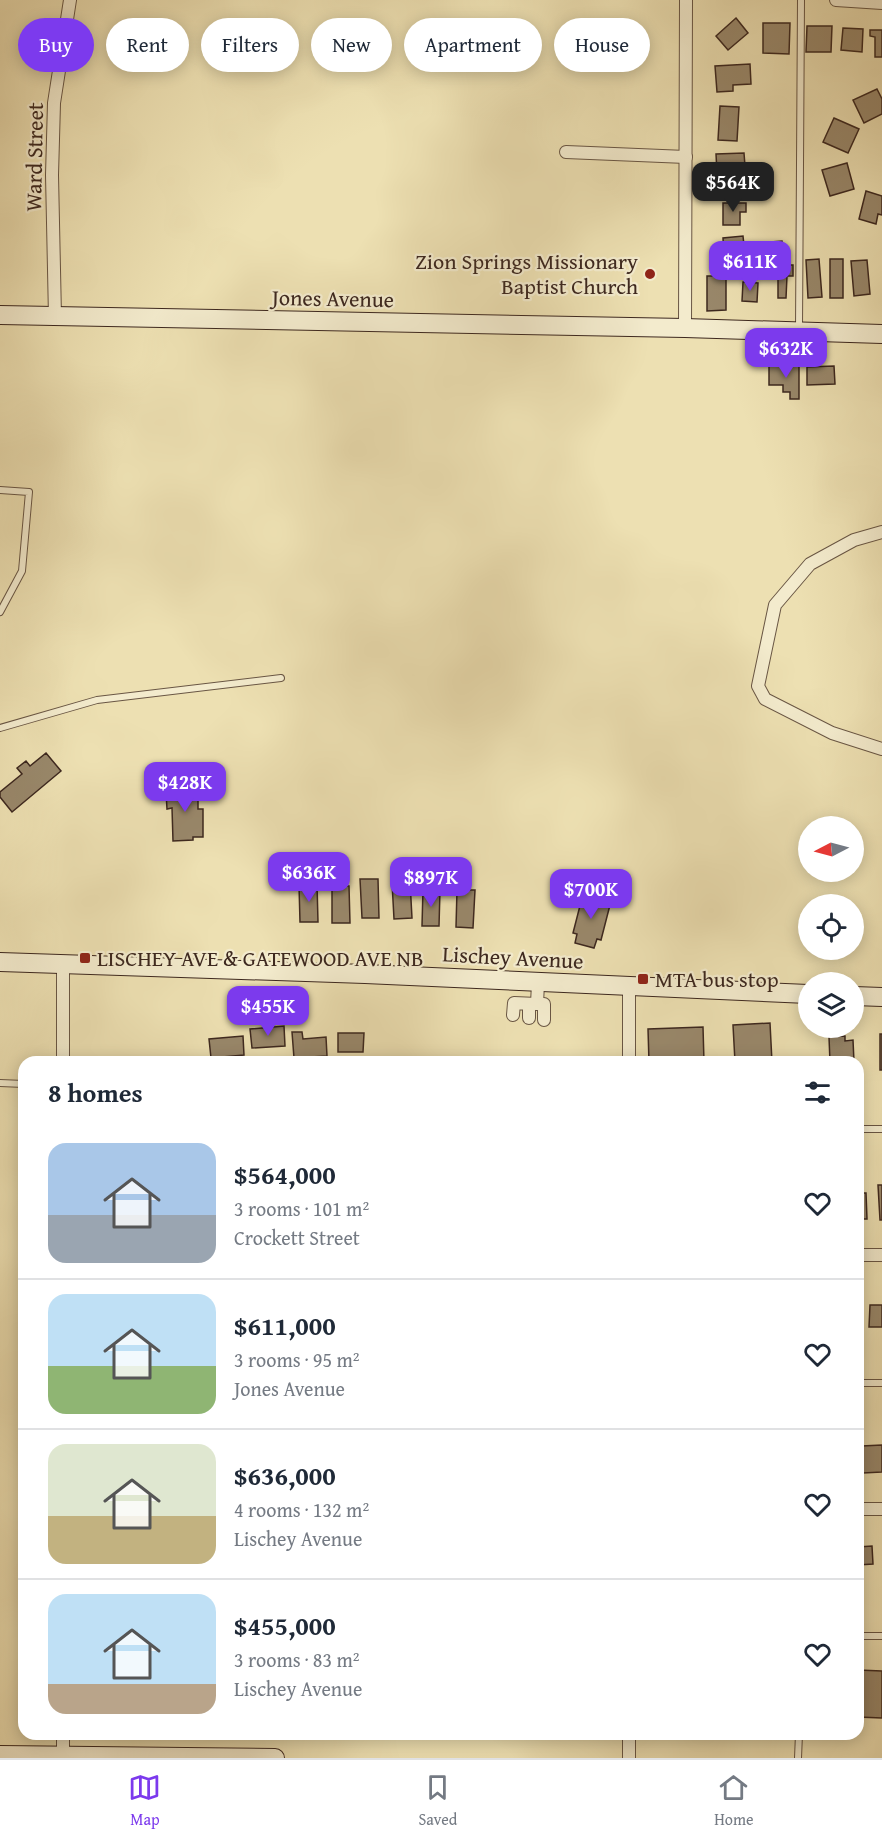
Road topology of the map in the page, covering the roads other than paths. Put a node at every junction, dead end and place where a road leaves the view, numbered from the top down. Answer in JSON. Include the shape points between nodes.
{"nodes":[{"id":1,"x":70,"y":0,"type":"edge"},
{"id":2,"x":686,"y":0,"type":"edge"},
{"id":3,"x":801,"y":0,"type":"edge"},
{"id":4,"x":836,"y":0,"type":"edge"},
{"id":5,"x":882,"y":3,"type":"edge"},
{"id":6,"x":566,"y":152,"type":"dead end"},
{"id":7,"x":686,"y":157,"type":"junction"},
{"id":8,"x":0,"y":315,"type":"edge"},
{"id":9,"x":55,"y":317,"type":"junction"},
{"id":10,"x":685,"y":328,"type":"junction"},
{"id":11,"x":799,"y":332,"type":"junction"},
{"id":12,"x":882,"y":334,"type":"edge"},
{"id":13,"x":0,"y":490,"type":"edge"},
{"id":14,"x":882,"y":532,"type":"edge"},
{"id":15,"x":0,"y":612,"type":"edge"},
{"id":16,"x":281,"y":678,"type":"dead end"},
{"id":17,"x":0,"y":728,"type":"edge"},
{"id":18,"x":882,"y":749,"type":"edge"},
{"id":19,"x":0,"y":962,"type":"edge"},
{"id":20,"x":63,"y":965,"type":"junction"},
{"id":21,"x":538,"y":982,"type":"junction"},
{"id":22,"x":629,"y":986,"type":"junction"},
{"id":23,"x":798,"y":994,"type":"edge"},
{"id":24,"x":864,"y":996,"type":"edge"},
{"id":25,"x":882,"y":997,"type":"edge"},
{"id":26,"x":533,"y":1004,"type":"junction"},
{"id":27,"x":513,"y":1015,"type":"dead end"},
{"id":28,"x":529,"y":1018,"type":"dead end"},
{"id":29,"x":544,"y":1020,"type":"dead end"},
{"id":30,"x":63,"y":1056,"type":"edge"},
{"id":31,"x":629,"y":1056,"type":"edge"},
{"id":32,"x":0,"y":1083,"type":"edge"},
{"id":33,"x":18,"y":1084,"type":"edge"},
{"id":34,"x":864,"y":1129,"type":"edge"},
{"id":35,"x":882,"y":1129,"type":"edge"},
{"id":36,"x":864,"y":1255,"type":"edge"},
{"id":37,"x":882,"y":1255,"type":"edge"},
{"id":38,"x":864,"y":1383,"type":"edge"},
{"id":39,"x":882,"y":1383,"type":"edge"},
{"id":40,"x":864,"y":1509,"type":"edge"},
{"id":41,"x":882,"y":1509,"type":"edge"},
{"id":42,"x":864,"y":1636,"type":"edge"},
{"id":43,"x":882,"y":1636,"type":"edge"},
{"id":44,"x":63,"y":1740,"type":"edge"},
{"id":45,"x":629,"y":1740,"type":"edge"},
{"id":46,"x":799,"y":1740,"type":"edge"},
{"id":47,"x":0,"y":1755,"type":"edge"},
{"id":48,"x":63,"y":1755,"type":"junction"},
{"id":49,"x":275,"y":1758,"type":"edge"},
{"id":50,"x":629,"y":1758,"type":"edge"},
{"id":51,"x":798,"y":1758,"type":"edge"}],
"edges":[{"from":1,"to":9,"type":"street","name":"Ward Street","via":[[54,103]]},
{"from":2,"to":7,"type":"street"},
{"from":3,"to":11,"type":"lane"},
{"from":4,"to":5,"type":"street"},
{"from":6,"to":7,"type":"street"},
{"from":7,"to":10,"type":"street"},
{"from":8,"to":9,"type":"street","name":"Jones Avenue"},
{"from":9,"to":10,"type":"street","name":"Jones Avenue"},
{"from":10,"to":11,"type":"street","name":"Jones Avenue"},
{"from":11,"to":12,"type":"street","name":"Jones Avenue"},
{"from":13,"to":15,"type":"lane","via":[[29,492],[22,571]]},
{"from":14,"to":18,"type":"street","via":[[854,540],[810,564],[775,605],[758,686],[765,699],[832,733]]},
{"from":16,"to":17,"type":"lane","via":[[97,700]]},
{"from":19,"to":20,"type":"street","name":"Lischey Avenue"},
{"from":20,"to":21,"type":"street","name":"Lischey Avenue"},
{"from":20,"to":30,"type":"street"},
{"from":21,"to":22,"type":"street","name":"Lischey Avenue"},
{"from":21,"to":26,"type":"street"},
{"from":22,"to":23,"type":"street","name":"Lischey Avenue"},
{"from":22,"to":31,"type":"street"},
{"from":24,"to":25,"type":"street"},
{"from":26,"to":27,"type":"street","via":[[514,1003]]},
{"from":26,"to":28,"type":"street"},
{"from":26,"to":29,"type":"street","via":[[544,1004]]},
{"from":32,"to":33,"type":"lane"},
{"from":34,"to":35,"type":"lane"},
{"from":36,"to":37,"type":"street"},
{"from":38,"to":39,"type":"lane"},
{"from":40,"to":41,"type":"street"},
{"from":42,"to":43,"type":"lane"},
{"from":44,"to":48,"type":"street"},
{"from":45,"to":50,"type":"street"},
{"from":46,"to":51,"type":"lane"},
{"from":47,"to":48,"type":"street"},
{"from":48,"to":49,"type":"street"}]}
